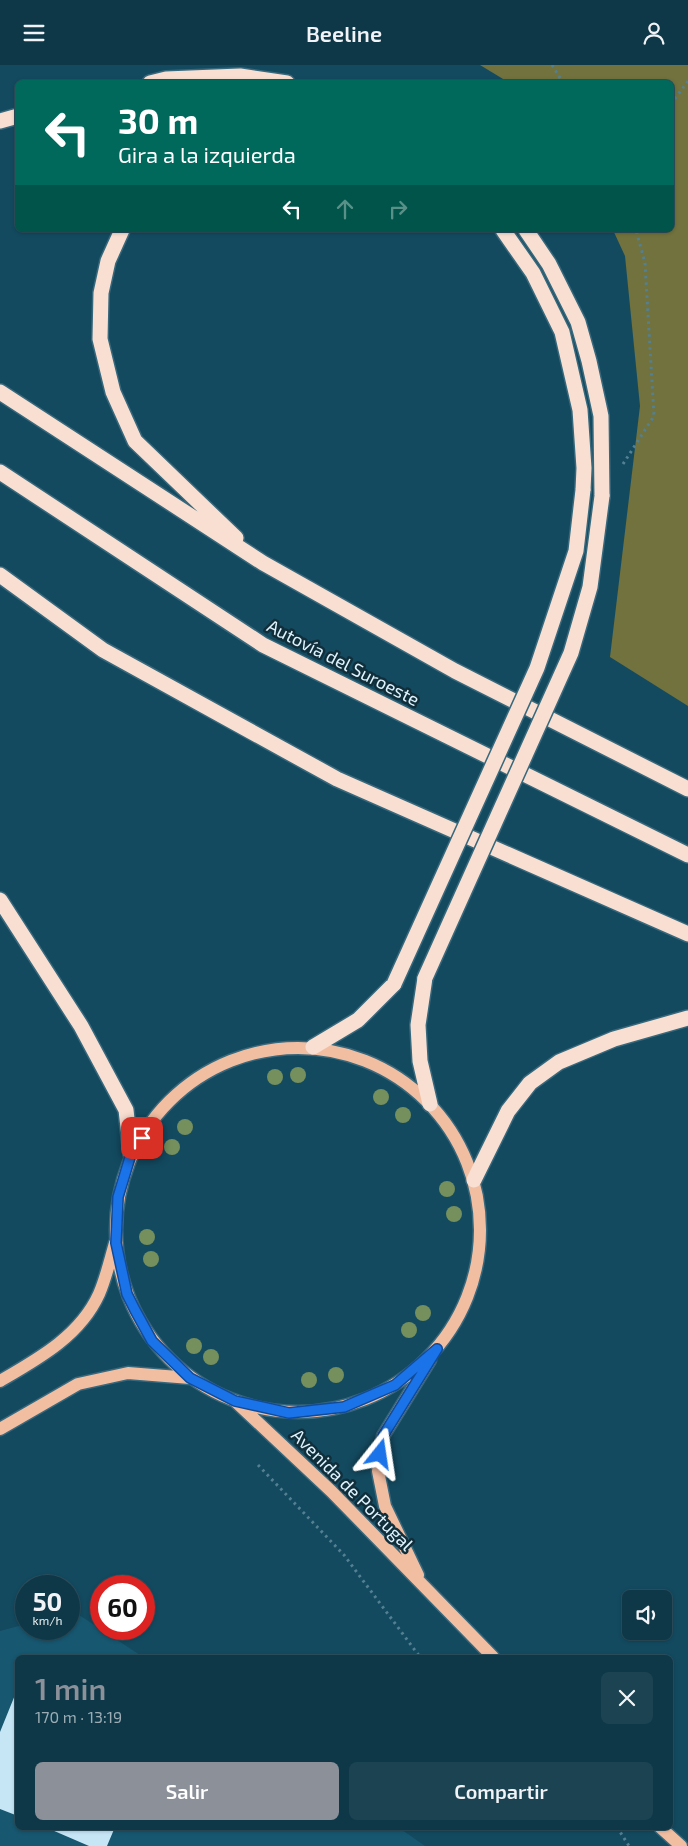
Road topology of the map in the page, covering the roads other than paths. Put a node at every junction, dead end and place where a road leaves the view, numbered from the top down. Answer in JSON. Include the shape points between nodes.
{"nodes":[{"id":1,"x":162,"y":80,"type":"edge"},
{"id":2,"x":267,"y":80,"type":"edge"},
{"id":3,"x":15,"y":117,"type":"edge"},
{"id":4,"x":0,"y":121,"type":"edge"},
{"id":5,"x":121,"y":232,"type":"edge"},
{"id":6,"x":504,"y":232,"type":"edge"},
{"id":7,"x":527,"y":232,"type":"edge"},
{"id":8,"x":0,"y":392,"type":"edge"},
{"id":9,"x":0,"y":472,"type":"edge"},
{"id":10,"x":263,"y":563,"type":"junction"},
{"id":11,"x":0,"y":575,"type":"edge"},
{"id":12,"x":688,"y":789,"type":"edge"},
{"id":13,"x":688,"y":855,"type":"edge"},
{"id":14,"x":0,"y":900,"type":"edge"},
{"id":15,"x":688,"y":934,"type":"edge"},
{"id":16,"x":688,"y":1018,"type":"edge"},
{"id":17,"x":313,"y":1047,"type":"junction"},
{"id":18,"x":430,"y":1104,"type":"junction"},
{"id":19,"x":131,"y":1154,"type":"junction"},
{"id":20,"x":474,"y":1181,"type":"junction"},
{"id":21,"x":116,"y":1243,"type":"junction"},
{"id":22,"x":437,"y":1349,"type":"junction"},
{"id":23,"x":190,"y":1378,"type":"junction"},
{"id":24,"x":0,"y":1381,"type":"edge"},
{"id":25,"x":235,"y":1401,"type":"junction"},
{"id":26,"x":0,"y":1429,"type":"edge"},
{"id":27,"x":422,"y":1585,"type":"junction"},
{"id":28,"x":491,"y":1655,"type":"edge"},
{"id":29,"x":663,"y":1830,"type":"edge"},
{"id":30,"x":681,"y":1846,"type":"edge"}],
"edges":[{"from":1,"to":2,"type":"highway","via":[[240,76]]},
{"from":3,"to":4,"type":"highway"},
{"from":5,"to":10,"type":"highway","via":[[108,261],[101,293],[100,339],[113,392],[135,441]]},
{"from":6,"to":17,"type":"highway","bridge":true,"via":[[533,273],[562,332],[580,410],[584,468],[576,551],[537,668],[394,984],[358,1020]]},
{"from":7,"to":18,"type":"highway","bridge":true,"via":[[549,263],[578,322],[600,416],[602,496],[590,587],[570,653],[425,978],[418,1025],[420,1061]]},
{"from":8,"to":10,"type":"highway"},
{"from":9,"to":13,"type":"highway","name":"Autovía del Suroeste","via":[[263,645]]},
{"from":10,"to":12,"type":"highway","via":[[455,671]]},
{"from":11,"to":15,"type":"highway","via":[[103,650],[337,779]]},
{"from":14,"to":19,"type":"highway","via":[[82,1025],[126,1110]]},
{"from":16,"to":20,"type":"highway","via":[[614,1039],[558,1061],[530,1083],[508,1111]]},
{"from":17,"to":18,"type":"main road","via":[[376,1065]]},
{"from":17,"to":19,"type":"main road","via":[[257,1051],[205,1072],[162,1107]]},
{"from":18,"to":20,"type":"main road","via":[[456,1139]]},
{"from":19,"to":21,"type":"main road","via":[[118,1197]]},
{"from":20,"to":22,"type":"main road","via":[[480,1225],[476,1269],[462,1312]]},
{"from":21,"to":23,"type":"main road","via":[[127,1294],[152,1341]]},
{"from":21,"to":24,"type":"main road","via":[[99,1294],[83,1321],[45,1355]]},
{"from":22,"to":25,"type":"main road","via":[[395,1385],[344,1407],[289,1413]]},
{"from":22,"to":27,"type":"main road","name":"Avenida de Portugal","via":[[383,1436],[378,1471],[385,1506]]},
{"from":23,"to":25,"type":"main road"},
{"from":23,"to":26,"type":"main road","via":[[128,1373],[78,1384]]},
{"from":25,"to":27,"type":"main road","name":"Avenida de Portugal","via":[[331,1491]]},
{"from":27,"to":28,"type":"main road","name":"Avenida de Portugal"},
{"from":29,"to":30,"type":"main road"}]}
